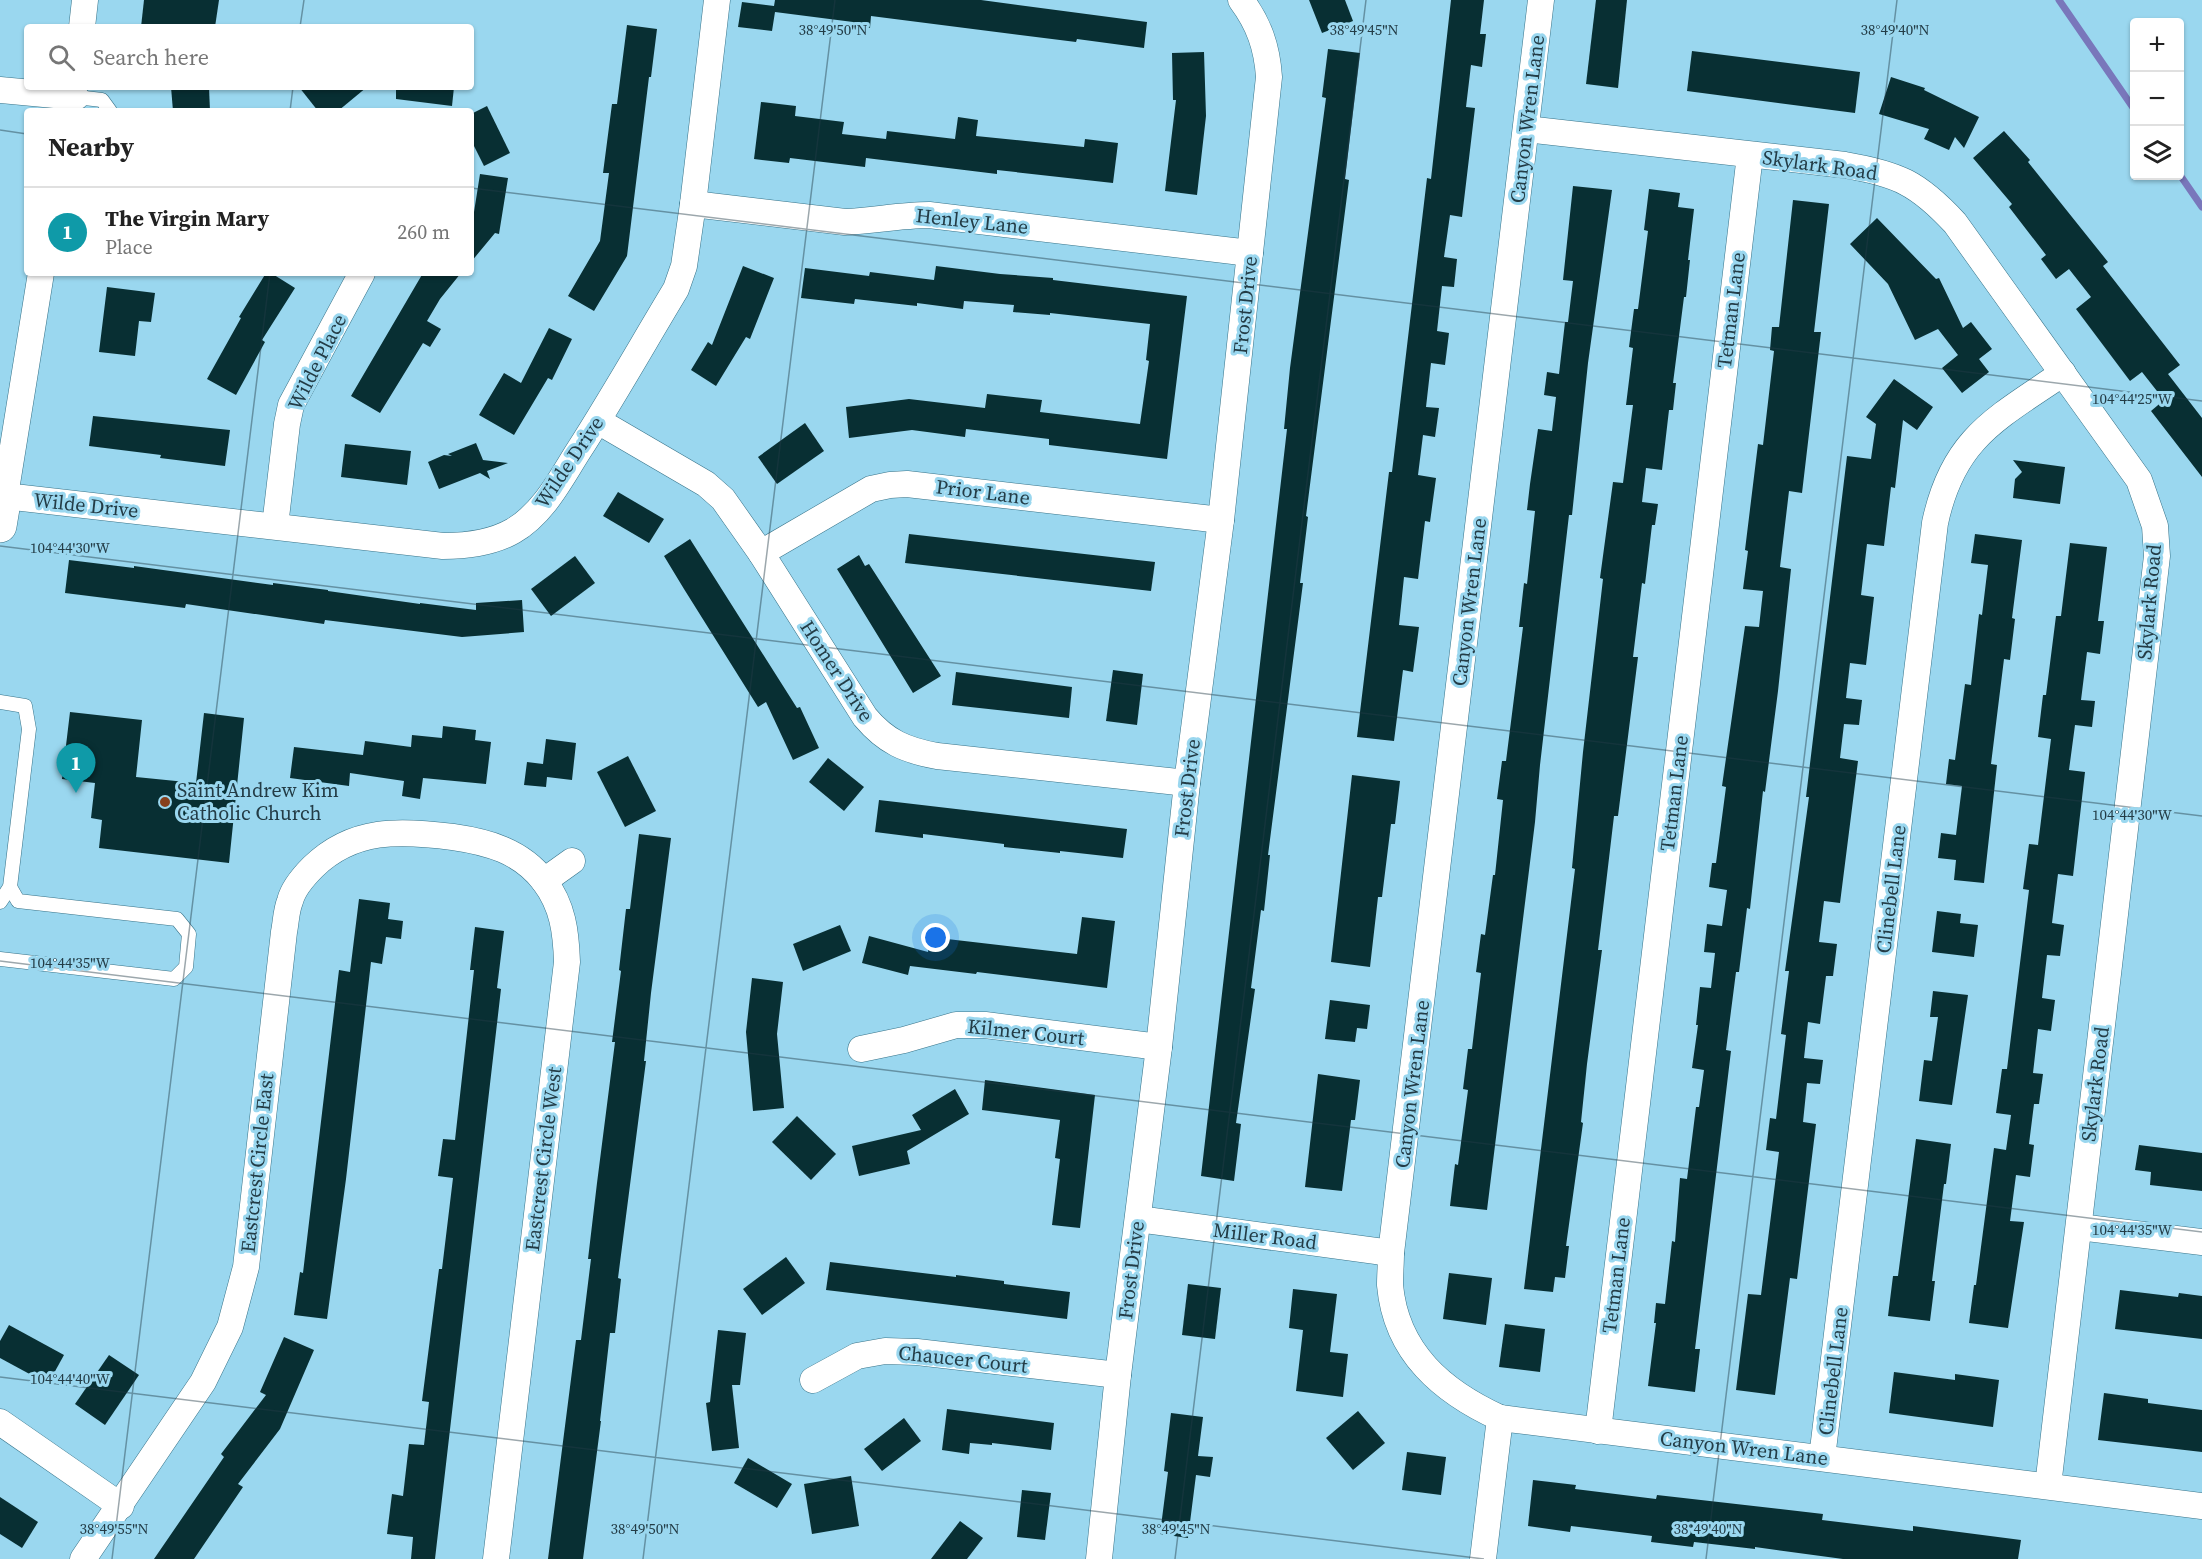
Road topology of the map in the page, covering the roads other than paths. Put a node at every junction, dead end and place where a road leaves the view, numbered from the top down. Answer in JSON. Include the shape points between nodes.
{"nodes":[{"id":1,"x":85,"y":0,"type":"edge"},
{"id":2,"x":717,"y":0,"type":"edge"},
{"id":3,"x":1541,"y":0,"type":"edge"},
{"id":4,"x":1247,"y":9,"type":"edge"},
{"id":5,"x":82,"y":24,"type":"edge"},
{"id":6,"x":0,"y":90,"type":"edge"},
{"id":7,"x":76,"y":98,"type":"edge"},
{"id":8,"x":108,"y":108,"type":"edge"},
{"id":9,"x":1526,"y":129,"type":"junction"},
{"id":10,"x":1750,"y":155,"type":"junction"},
{"id":11,"x":693,"y":204,"type":"junction"},
{"id":12,"x":1250,"y":253,"type":"junction"},
{"id":13,"x":41,"y":276,"type":"edge"},
{"id":14,"x":360,"y":276,"type":"edge"},
{"id":15,"x":2063,"y":373,"type":"junction"},
{"id":16,"x":598,"y":421,"type":"junction"},
{"id":17,"x":3,"y":511,"type":"edge"},
{"id":18,"x":1221,"y":520,"type":"junction"},
{"id":19,"x":274,"y":526,"type":"junction"},
{"id":20,"x":761,"y":553,"type":"junction"},
{"id":21,"x":0,"y":702,"type":"edge"},
{"id":22,"x":1187,"y":783,"type":"junction"},
{"id":23,"x":439,"y":835,"type":"joint"},
{"id":24,"x":572,"y":861,"type":"dead end"},
{"id":25,"x":544,"y":881,"type":"junction"},
{"id":26,"x":10,"y":887,"type":"junction"},
{"id":27,"x":0,"y":902,"type":"edge"},
{"id":28,"x":0,"y":959,"type":"edge"},
{"id":29,"x":1158,"y":1047,"type":"junction"},
{"id":30,"x":861,"y":1049,"type":"dead end"},
{"id":31,"x":1138,"y":1219,"type":"junction"},
{"id":32,"x":2079,"y":1227,"type":"junction"},
{"id":33,"x":2202,"y":1242,"type":"edge"},
{"id":34,"x":1391,"y":1252,"type":"junction"},
{"id":35,"x":1118,"y":1375,"type":"junction"},
{"id":36,"x":813,"y":1380,"type":"dead end"},
{"id":37,"x":1500,"y":1418,"type":"junction"},
{"id":38,"x":0,"y":1422,"type":"edge"},
{"id":39,"x":1598,"y":1431,"type":"junction"},
{"id":40,"x":1822,"y":1458,"type":"junction"},
{"id":41,"x":2048,"y":1486,"type":"junction"},
{"id":42,"x":121,"y":1506,"type":"junction"},
{"id":43,"x":2202,"y":1506,"type":"edge"},
{"id":44,"x":83,"y":1559,"type":"edge"},
{"id":45,"x":496,"y":1559,"type":"edge"},
{"id":46,"x":1099,"y":1559,"type":"edge"},
{"id":47,"x":1483,"y":1559,"type":"edge"}],
"edges":[{"from":1,"to":5,"type":"street"},
{"from":2,"to":11,"type":"street","name":"Wilde Drive"},
{"from":3,"to":9,"type":"street","name":"Canyon Wren Lane"},
{"from":4,"to":12,"type":"street","name":"Frost Drive","via":[[1268,55],[1269,77]]},
{"from":6,"to":7,"type":"street"},
{"from":7,"to":8,"type":"lane","via":[[102,100]]},
{"from":9,"to":10,"type":"street","name":"Skylark Road"},
{"from":9,"to":34,"type":"street","name":"Canyon Wren Lane"},
{"from":10,"to":15,"type":"street","name":"Skylark Road","via":[[1875,170],[1908,182],[1934,200],[1955,223]]},
{"from":10,"to":39,"type":"street","name":"Tetman Lane"},
{"from":11,"to":12,"type":"street","name":"Henley Lane","via":[[845,222],[929,215]]},
{"from":11,"to":16,"type":"street","name":"Wilde Drive","via":[[684,266],[676,289]]},
{"from":12,"to":18,"type":"street","name":"Frost Drive"},
{"from":13,"to":17,"type":"street"},
{"from":14,"to":19,"type":"street","name":"Wilde Place","via":[[291,405]]},
{"from":15,"to":32,"type":"street","name":"Skylark Road","via":[[2139,480],[2155,526],[2157,556]]},
{"from":15,"to":40,"type":"street","name":"Clinebell Lane","via":[[1992,422],[1968,445],[1940,498]]},
{"from":16,"to":19,"type":"street","name":"Wilde Drive","via":[[547,500],[513,531],[491,540],[470,546],[443,546]]},
{"from":16,"to":20,"type":"street","name":"Homer Drive","via":[[706,484],[729,505]]},
{"from":17,"to":19,"type":"street","name":"Wilde Drive"},
{"from":18,"to":20,"type":"street","name":"Prior Lane","via":[[890,485],[871,489]]},
{"from":18,"to":22,"type":"street","name":"Frost Drive"},
{"from":20,"to":22,"type":"street","name":"Homer Drive","via":[[865,717],[879,734],[898,745],[937,756]]},
{"from":21,"to":26,"type":"lane","via":[[25,706],[28,729]]},
{"from":22,"to":29,"type":"street","name":"Frost Drive"},
{"from":23,"to":25,"type":"street","name":"Eastcrest Circle West","via":[[499,846],[524,859]]},
{"from":23,"to":42,"type":"street","name":"Eastcrest Circle East","via":[[370,834],[345,843],[305,875],[290,899],[246,1267],[239,1297],[230,1327],[203,1382]]},
{"from":24,"to":25,"type":"street"},
{"from":25,"to":45,"type":"street","name":"Eastcrest Circle West","via":[[562,911],[567,962]]},
{"from":26,"to":27,"type":"lane"},
{"from":26,"to":28,"type":"lane","via":[[18,901],[177,919],[189,934],[186,968],[174,979]]},
{"from":29,"to":30,"type":"street","name":"Kilmer Court","via":[[985,1025],[956,1025]]},
{"from":29,"to":31,"type":"street","name":"Frost Drive"},
{"from":31,"to":34,"type":"street","name":"Miller Road"},
{"from":31,"to":35,"type":"street","name":"Frost Drive"},
{"from":32,"to":33,"type":"street"},
{"from":32,"to":41,"type":"street","name":"Skylark Road"},
{"from":34,"to":37,"type":"street","name":"Canyon Wren Lane","via":[[1390,1285],[1396,1314],[1419,1374]]},
{"from":35,"to":36,"type":"street","name":"Chaucer Court","via":[[885,1351],[857,1356]]},
{"from":35,"to":46,"type":"street","name":"Frost Drive"},
{"from":37,"to":39,"type":"street","name":"Canyon Wren Lane"},
{"from":37,"to":47,"type":"street"},
{"from":38,"to":42,"type":"street"},
{"from":39,"to":40,"type":"street","name":"Canyon Wren Lane"},
{"from":40,"to":41,"type":"street","name":"Canyon Wren Lane"},
{"from":41,"to":43,"type":"street","name":"Canyon Wren Lane"},
{"from":42,"to":44,"type":"street","name":"Eastcrest Circle East"}]}
